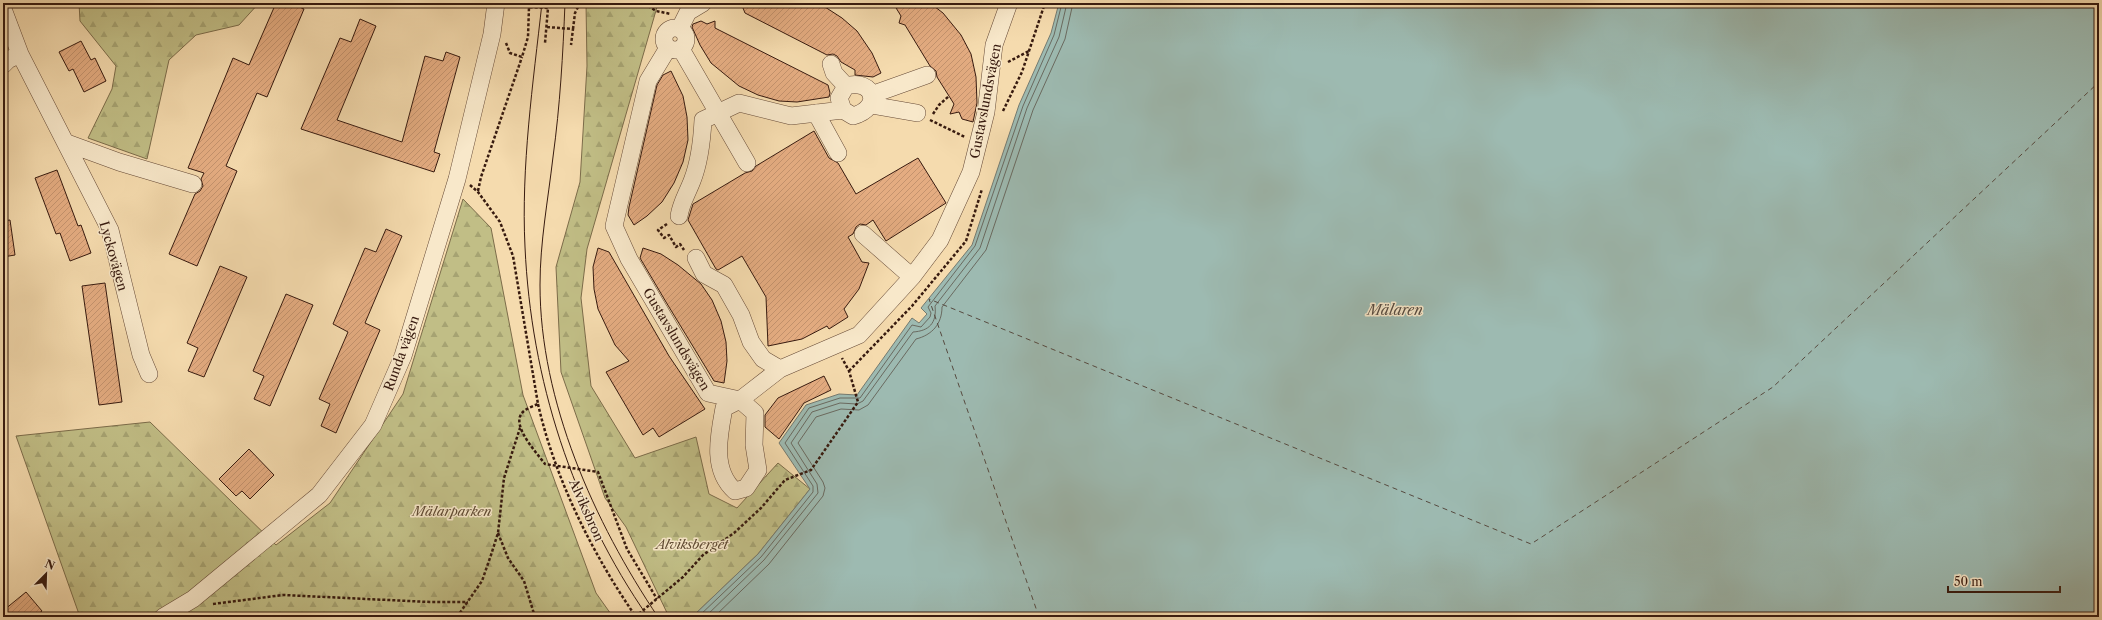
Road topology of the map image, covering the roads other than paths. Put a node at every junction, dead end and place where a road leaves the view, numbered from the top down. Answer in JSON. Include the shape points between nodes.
{"nodes":[{"id":1,"x":496,"y":3,"type":"edge"},
{"id":2,"x":703,"y":3,"type":"edge"},
{"id":3,"x":1009,"y":3,"type":"edge"},
{"id":4,"x":3,"y":9,"type":"edge"},
{"id":5,"x":675,"y":49,"type":"junction"},
{"id":6,"x":20,"y":54,"type":"junction"},
{"id":7,"x":831,"y":64,"type":"dead end"},
{"id":8,"x":3,"y":65,"type":"edge"},
{"id":9,"x":927,"y":74,"type":"dead end"},
{"id":10,"x":846,"y":86,"type":"junction"},
{"id":11,"x":871,"y":100,"type":"junction"},
{"id":12,"x":843,"y":110,"type":"junction"},
{"id":13,"x":718,"y":112,"type":"junction"},
{"id":14,"x":816,"y":113,"type":"junction"},
{"id":15,"x":923,"y":116,"type":"road end"},
{"id":16,"x":67,"y":143,"type":"junction"},
{"id":17,"x":838,"y":153,"type":"dead end"},
{"id":18,"x":747,"y":163,"type":"dead end"},
{"id":19,"x":193,"y":184,"type":"dead end"},
{"id":20,"x":680,"y":216,"type":"road end"},
{"id":21,"x":863,"y":234,"type":"dead end"},
{"id":22,"x":691,"y":256,"type":"road end"},
{"id":23,"x":912,"y":277,"type":"junction"},
{"id":24,"x":780,"y":369,"type":"junction"},
{"id":25,"x":149,"y":374,"type":"dead end"},
{"id":26,"x":740,"y":400,"type":"junction"},
{"id":27,"x":163,"y":617,"type":"edge"}],
"edges":[{"from":1,"to":27,"type":"street","name":"Runda vägen","via":[[492,34],[457,179],[403,356],[372,425],[318,495],[193,599]]},
{"from":2,"to":5,"type":"street","via":[[688,12],[680,28],[671,28],[665,33],[664,42]]},
{"from":3,"to":23,"type":"street","name":"Gustavslundsvägen","via":[[994,45],[986,112],[971,172],[940,240]]},
{"from":4,"to":6,"type":"street","name":"Lyckovägen"},
{"from":5,"to":13,"type":"street"},
{"from":5,"to":26,"type":"street","name":"Gustavslundsvägen","via":[[648,81],[614,226],[629,259],[708,393]]},
{"from":6,"to":8,"type":"street"},
{"from":6,"to":16,"type":"street","name":"Lyckovägen"},
{"from":7,"to":10,"type":"street","via":[[834,73]]},
{"from":9,"to":11,"type":"street"},
{"from":10,"to":11,"type":"street","via":[[856,83],[866,87]]},
{"from":10,"to":12,"type":"street","via":[[839,98]]},
{"from":11,"to":12,"type":"street","via":[[865,113],[854,116]]},
{"from":11,"to":15,"type":"street"},
{"from":12,"to":14,"type":"street"},
{"from":13,"to":14,"type":"street","via":[[739,103],[791,116]]},
{"from":13,"to":18,"type":"street"},
{"from":13,"to":20,"type":"street","via":[[703,120],[701,147],[692,180],[681,204]]},
{"from":14,"to":17,"type":"street"},
{"from":16,"to":19,"type":"street"},
{"from":16,"to":25,"type":"street","name":"Lyckovägen","via":[[110,230],[141,355]]},
{"from":21,"to":23,"type":"street"},
{"from":22,"to":24,"type":"street","via":[[704,274],[724,285],[742,315],[751,342],[763,359]]},
{"from":23,"to":24,"type":"street","name":"Gustavslundsvägen","via":[[859,335]]},
{"from":24,"to":26,"type":"street","name":"Gustavslundsvägen"},
{"from":26,"to":26,"type":"street","via":[[755,413],[754,444],[758,470],[746,488],[735,491],[727,484],[717,448],[724,408]]}]}
